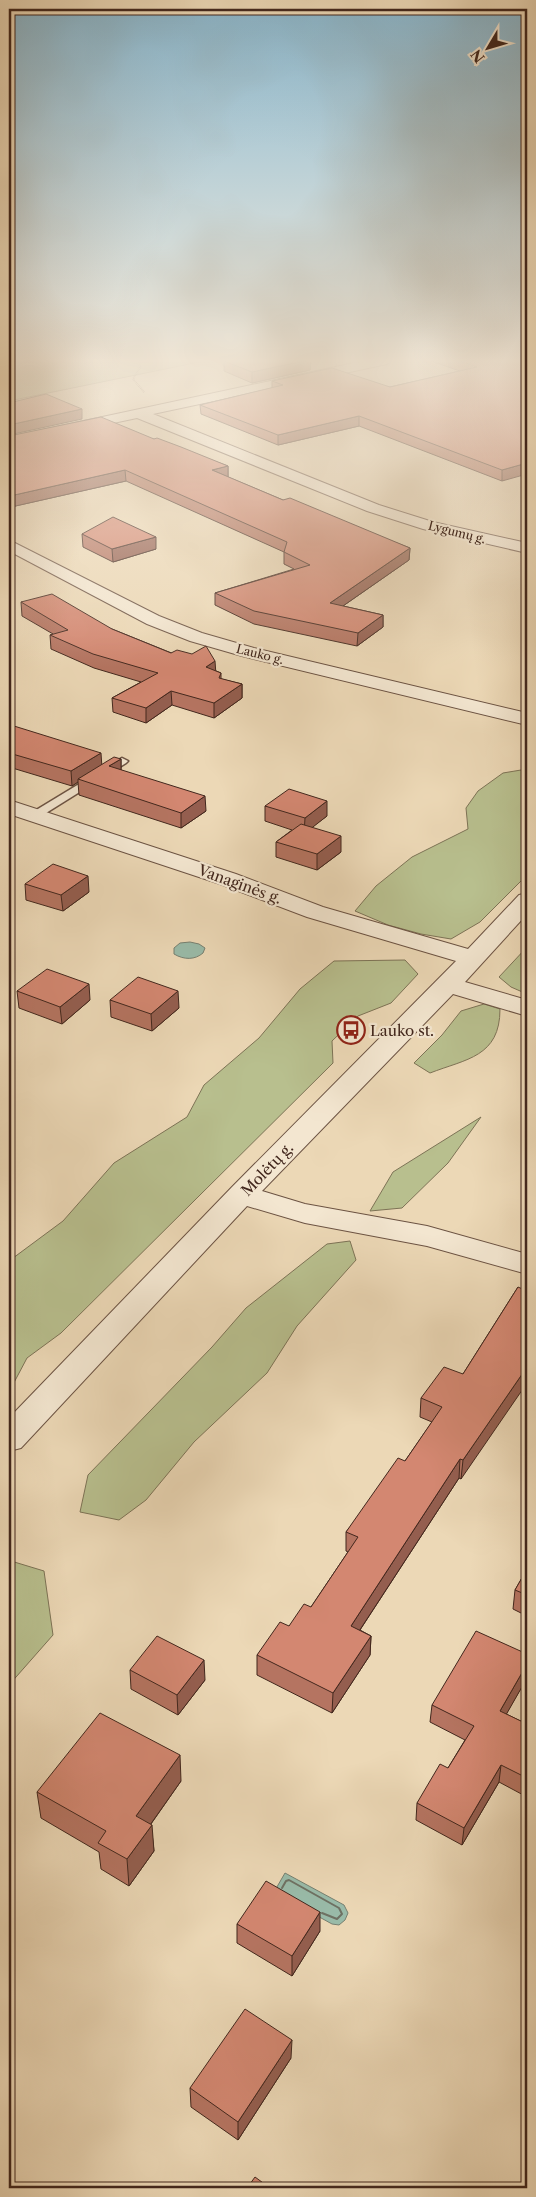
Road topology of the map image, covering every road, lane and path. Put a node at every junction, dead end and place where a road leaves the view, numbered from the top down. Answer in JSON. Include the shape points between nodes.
{"nodes":[{"id":1,"x":260,"y":463,"type":"edge"},
{"id":2,"x":9,"y":545,"type":"edge"},
{"id":3,"x":527,"y":548,"type":"edge"},
{"id":4,"x":527,"y":719,"type":"edge"},
{"id":5,"x":122,"y":761,"type":"edge"},
{"id":6,"x":9,"y":807,"type":"edge"},
{"id":7,"x":34,"y":815,"type":"junction"},
{"id":8,"x":527,"y":900,"type":"edge"},
{"id":9,"x":472,"y":958,"type":"junction"},
{"id":10,"x":448,"y":985,"type":"junction"},
{"id":11,"x":527,"y":1008,"type":"edge"},
{"id":12,"x":242,"y":1194,"type":"junction"},
{"id":13,"x":527,"y":1264,"type":"edge"},
{"id":14,"x":9,"y":1439,"type":"edge"}],
"edges":[{"from":1,"to":3,"type":"street","name":"Lygumų g.","via":[[373,508],[446,530]]},
{"from":2,"to":4,"type":"street","name":"Lauko g.","via":[[153,620],[196,637]]},
{"from":5,"to":7,"type":"lane"},
{"from":6,"to":7,"type":"street","name":"Vanaginės g."},
{"from":7,"to":9,"type":"street","name":"Vanaginės g.","via":[[228,878],[315,912]]},
{"from":8,"to":9,"type":"street","name":"Molėtų g."},
{"from":9,"to":10,"type":"street","name":"Molėtų g."},
{"from":10,"to":11,"type":"street"},
{"from":10,"to":12,"type":"street","name":"Molėtų g."},
{"from":12,"to":13,"type":"street","via":[[300,1213],[414,1233]]},
{"from":12,"to":14,"type":"street","name":"Molėtų g."}]}
